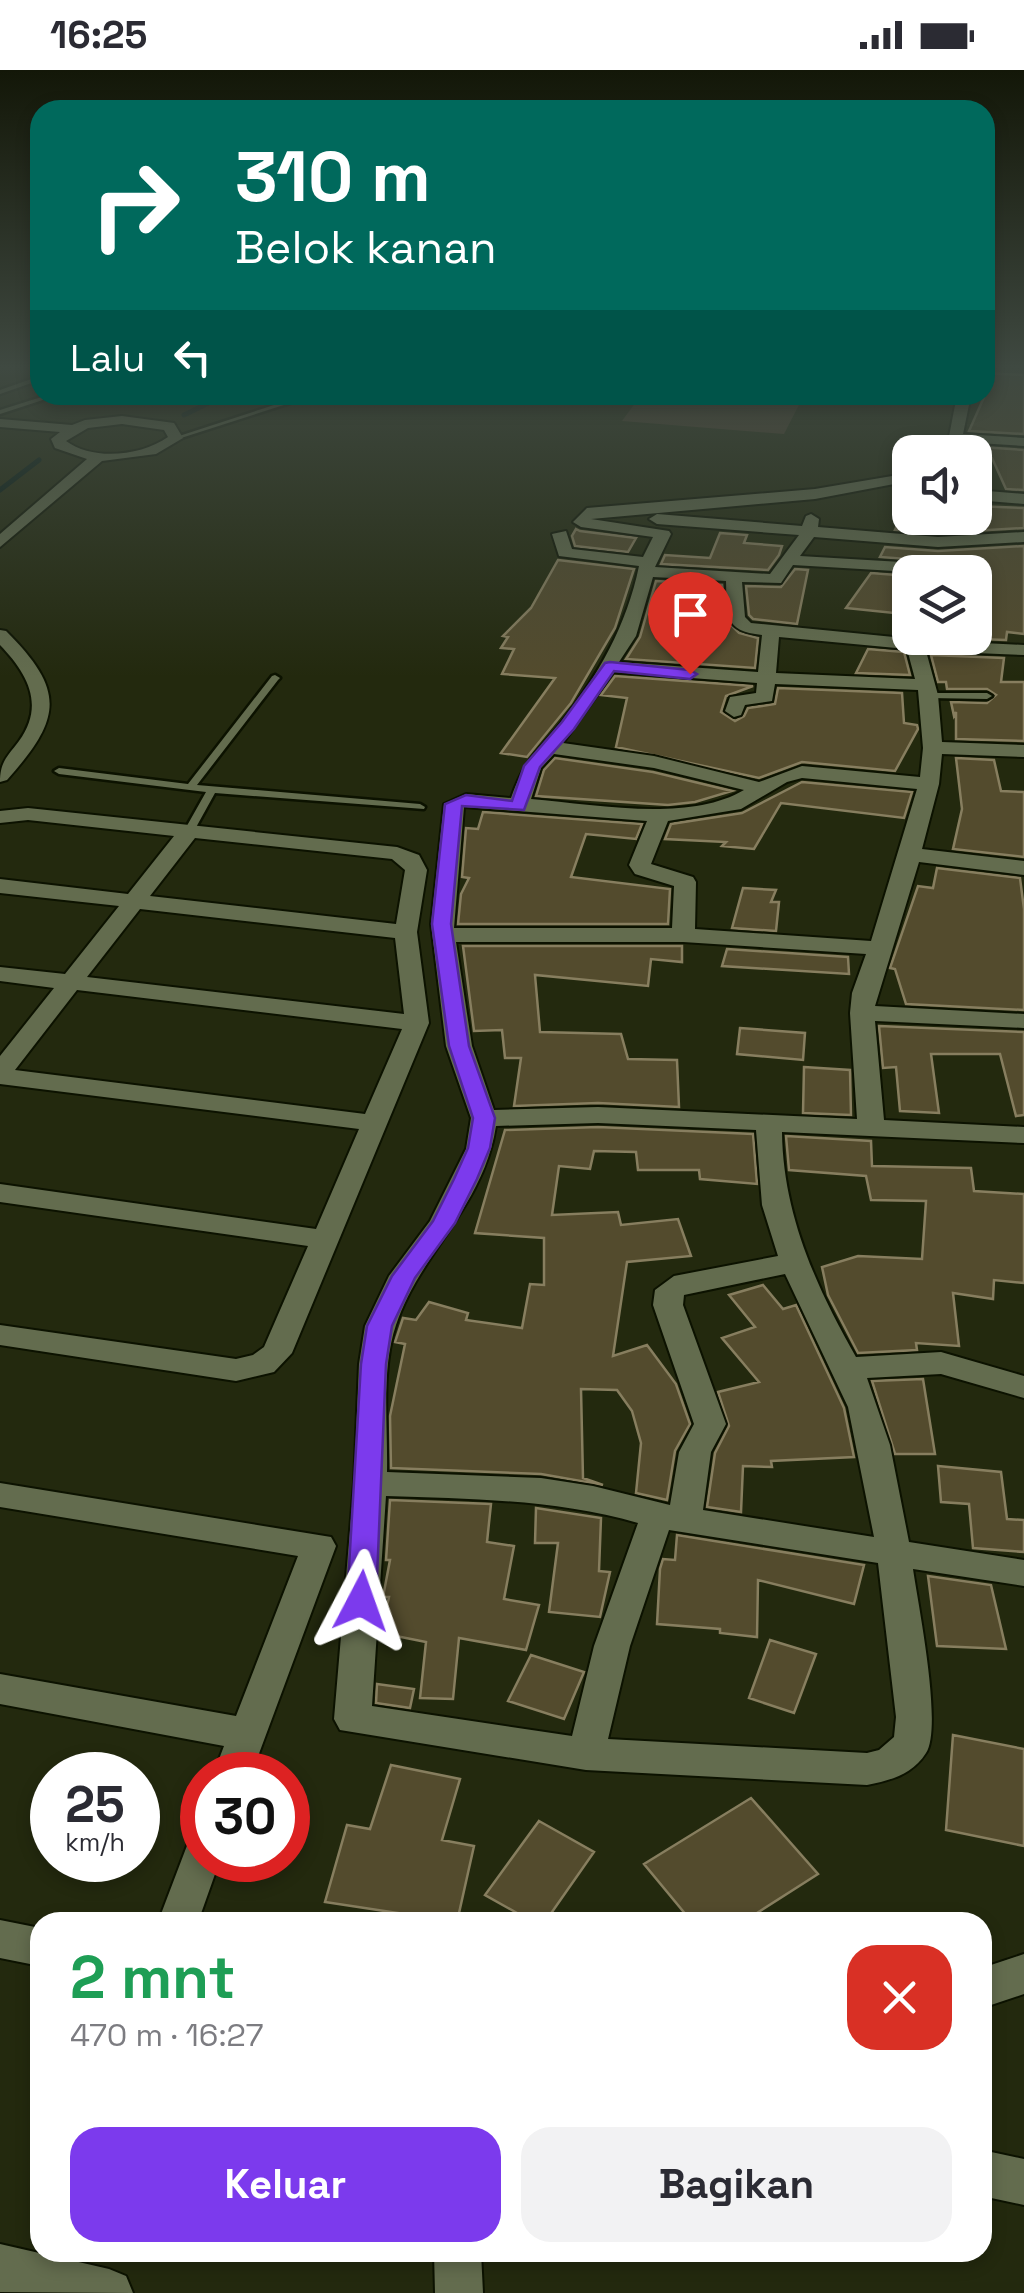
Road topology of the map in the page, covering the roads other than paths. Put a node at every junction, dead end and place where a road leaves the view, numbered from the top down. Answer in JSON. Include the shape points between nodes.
{"nodes":[{"id":1,"x":83,"y":470,"type":"edge"},
{"id":2,"x":892,"y":480,"type":"edge"},
{"id":3,"x":860,"y":486,"type":"junction"},
{"id":4,"x":892,"y":489,"type":"edge"},
{"id":5,"x":815,"y":494,"type":"junction"},
{"id":6,"x":992,"y":496,"type":"edge"},
{"id":7,"x":1024,"y":499,"type":"edge"},
{"id":8,"x":587,"y":513,"type":"junction"},
{"id":9,"x":809,"y":532,"type":"junction"},
{"id":10,"x":560,"y":534,"type":"dead end"},
{"id":11,"x":1024,"y":538,"type":"edge"},
{"id":12,"x":0,"y":542,"type":"edge"},
{"id":13,"x":938,"y":542,"type":"junction"},
{"id":14,"x":932,"y":555,"type":"edge"},
{"id":15,"x":788,"y":560,"type":"junction"},
{"id":16,"x":649,"y":567,"type":"junction"},
{"id":17,"x":892,"y":572,"type":"edge"},
{"id":18,"x":734,"y":579,"type":"junction"},
{"id":19,"x":771,"y":632,"type":"junction"},
{"id":20,"x":0,"y":635,"type":"edge"},
{"id":21,"x":892,"y":635,"type":"edge"},
{"id":22,"x":992,"y":646,"type":"edge"},
{"id":23,"x":1024,"y":650,"type":"edge"},
{"id":24,"x":918,"y":655,"type":"edge"},
{"id":25,"x":610,"y":666,"type":"junction"},
{"id":26,"x":275,"y":678,"type":"dead end"},
{"id":27,"x":769,"y":678,"type":"junction"},
{"id":28,"x":928,"y":690,"type":"junction"},
{"id":29,"x":987,"y":696,"type":"dead end"},
{"id":30,"x":734,"y":711,"type":"dead end"},
{"id":31,"x":547,"y":747,"type":"junction"},
{"id":32,"x":933,"y":748,"type":"junction"},
{"id":33,"x":1024,"y":751,"type":"edge"},
{"id":34,"x":59,"y":770,"type":"dead end"},
{"id":35,"x":0,"y":776,"type":"edge"},
{"id":36,"x":929,"y":784,"type":"junction"},
{"id":37,"x":192,"y":785,"type":"junction"},
{"id":38,"x":763,"y":789,"type":"junction"},
{"id":39,"x":212,"y":790,"type":"junction"},
{"id":40,"x":420,"y":807,"type":"dead end"},
{"id":41,"x":518,"y":807,"type":"junction"},
{"id":42,"x":660,"y":816,"type":"junction"},
{"id":43,"x":0,"y":817,"type":"edge"},
{"id":44,"x":188,"y":831,"type":"junction"},
{"id":45,"x":908,"y":854,"type":"junction"},
{"id":46,"x":1024,"y":868,"type":"edge"},
{"id":47,"x":0,"y":886,"type":"edge"},
{"id":48,"x":134,"y":901,"type":"junction"},
{"id":49,"x":406,"y":932,"type":"junction"},
{"id":50,"x":446,"y":934,"type":"junction"},
{"id":51,"x":683,"y":935,"type":"junction"},
{"id":52,"x":877,"y":948,"type":"junction"},
{"id":53,"x":0,"y":974,"type":"edge"},
{"id":54,"x":70,"y":983,"type":"junction"},
{"id":55,"x":862,"y":1012,"type":"junction"},
{"id":56,"x":1024,"y":1021,"type":"edge"},
{"id":57,"x":417,"y":1024,"type":"junction"},
{"id":58,"x":0,"y":1074,"type":"edge"},
{"id":59,"x":484,"y":1118,"type":"junction"},
{"id":60,"x":769,"y":1121,"type":"junction"},
{"id":61,"x":374,"y":1123,"type":"junction"},
{"id":62,"x":871,"y":1126,"type":"junction"},
{"id":63,"x":1024,"y":1135,"type":"edge"},
{"id":64,"x":0,"y":1193,"type":"edge"},
{"id":65,"x":325,"y":1239,"type":"junction"},
{"id":66,"x":792,"y":1263,"type":"junction"},
{"id":67,"x":0,"y":1335,"type":"edge"},
{"id":68,"x":850,"y":1368,"type":"junction"},
{"id":69,"x":1024,"y":1387,"type":"edge"},
{"id":70,"x":370,"y":1482,"type":"junction"},
{"id":71,"x":0,"y":1495,"type":"edge"},
{"id":72,"x":671,"y":1517,"type":"junction"},
{"id":73,"x":892,"y":1550,"type":"junction"},
{"id":74,"x":1024,"y":1573,"type":"edge"},
{"id":75,"x":0,"y":1688,"type":"edge"},
{"id":76,"x":247,"y":1734,"type":"junction"},
{"id":77,"x":240,"y":1752,"type":"edge"},
{"id":78,"x":586,"y":1754,"type":"junction"},
{"id":79,"x":192,"y":1882,"type":"edge"},
{"id":80,"x":182,"y":1912,"type":"edge"},
{"id":81,"x":0,"y":1939,"type":"edge"},
{"id":82,"x":30,"y":1945,"type":"edge"},
{"id":83,"x":1024,"y":1974,"type":"edge"},
{"id":84,"x":992,"y":1985,"type":"edge"},
{"id":85,"x":992,"y":2175,"type":"edge"},
{"id":86,"x":1024,"y":2182,"type":"edge"},
{"id":87,"x":458,"y":2262,"type":"edge"},
{"id":88,"x":0,"y":2268,"type":"edge"},
{"id":89,"x":109,"y":2293,"type":"edge"},
{"id":90,"x":459,"y":2293,"type":"edge"}],
"edges":[{"from":1,"to":12,"type":"street"},
{"from":2,"to":3,"type":"street"},
{"from":3,"to":4,"type":"street"},
{"from":3,"to":5,"type":"street"},
{"from":5,"to":8,"type":"street"},
{"from":5,"to":9,"type":"street"},
{"from":6,"to":7,"type":"street"},
{"from":8,"to":9,"type":"street"},
{"from":8,"to":16,"type":"street","via":[[580,522],[662,531]]},
{"from":9,"to":13,"type":"street"},
{"from":9,"to":15,"type":"street"},
{"from":10,"to":16,"type":"street","via":[[564,553]]},
{"from":11,"to":13,"type":"street"},
{"from":13,"to":14,"type":"street"},
{"from":15,"to":17,"type":"street"},
{"from":15,"to":18,"type":"street","via":[[774,579]]},
{"from":16,"to":18,"type":"street"},
{"from":16,"to":25,"type":"street","via":[[637,614]]},
{"from":18,"to":19,"type":"street","via":[[738,622]]},
{"from":19,"to":21,"type":"street"},
{"from":19,"to":27,"type":"street"},
{"from":20,"to":35,"type":"street","via":[[29,662],[43,690],[43,716]]},
{"from":22,"to":23,"type":"street"},
{"from":24,"to":28,"type":"street"},
{"from":25,"to":27,"type":"street"},
{"from":25,"to":31,"type":"street"},
{"from":26,"to":37,"type":"lane"},
{"from":27,"to":28,"type":"street"},
{"from":27,"to":30,"type":"street","via":[[765,697],[740,700]]},
{"from":28,"to":29,"type":"lane"},
{"from":28,"to":32,"type":"street"},
{"from":31,"to":38,"type":"street","via":[[654,762]]},
{"from":31,"to":41,"type":"street","via":[[532,766]]},
{"from":32,"to":33,"type":"street"},
{"from":32,"to":36,"type":"street"},
{"from":34,"to":37,"type":"lane"},
{"from":36,"to":38,"type":"street","via":[[802,772]]},
{"from":36,"to":45,"type":"street"},
{"from":37,"to":39,"type":"lane"},
{"from":38,"to":42,"type":"street","via":[[714,810]]},
{"from":39,"to":40,"type":"lane"},
{"from":39,"to":44,"type":"lane"},
{"from":41,"to":42,"type":"street"},
{"from":41,"to":50,"type":"street","via":[[454,804],[442,912]]},
{"from":42,"to":51,"type":"street","via":[[640,864],[685,882]]},
{"from":43,"to":44,"type":"street","via":[[28,814]]},
{"from":44,"to":48,"type":"street"},
{"from":44,"to":49,"type":"street","via":[[397,853],[416,870]]},
{"from":45,"to":46,"type":"street"},
{"from":45,"to":52,"type":"street"},
{"from":47,"to":48,"type":"street"},
{"from":48,"to":49,"type":"street"},
{"from":48,"to":54,"type":"street"},
{"from":49,"to":57,"type":"street"},
{"from":50,"to":51,"type":"street"},
{"from":50,"to":59,"type":"street","via":[[459,1046]]},
{"from":51,"to":52,"type":"street"},
{"from":52,"to":55,"type":"street"},
{"from":53,"to":54,"type":"street"},
{"from":54,"to":57,"type":"street"},
{"from":54,"to":58,"type":"street"},
{"from":55,"to":56,"type":"street"},
{"from":55,"to":62,"type":"street"},
{"from":57,"to":61,"type":"street"},
{"from":58,"to":61,"type":"street"},
{"from":59,"to":60,"type":"street","via":[[598,1114]]},
{"from":59,"to":70,"type":"street","via":[[479,1148],[444,1223],[404,1276],[380,1326]]},
{"from":60,"to":62,"type":"street"},
{"from":60,"to":66,"type":"street","via":[[768,1162]]},
{"from":61,"to":65,"type":"street"},
{"from":62,"to":63,"type":"street"},
{"from":64,"to":65,"type":"street"},
{"from":65,"to":67,"type":"street","via":[[277,1353],[262,1364],[236,1370]]},
{"from":66,"to":68,"type":"street"},
{"from":66,"to":72,"type":"street","via":[[670,1290],[668,1305],[710,1424]]},
{"from":68,"to":69,"type":"street","via":[[940,1363]]},
{"from":68,"to":73,"type":"street"},
{"from":70,"to":72,"type":"street","via":[[541,1490]]},
{"from":70,"to":78,"type":"street","via":[[352,1719]]},
{"from":71,"to":76,"type":"street","via":[[318,1546]]},
{"from":72,"to":73,"type":"street"},
{"from":72,"to":78,"type":"street","via":[[612,1646]]},
{"from":73,"to":74,"type":"street"},
{"from":73,"to":78,"type":"street","via":[[915,1717],[912,1744],[890,1764],[867,1770]]},
{"from":75,"to":76,"type":"street"},
{"from":76,"to":77,"type":"street"},
{"from":79,"to":80,"type":"street"},
{"from":81,"to":82,"type":"street"},
{"from":83,"to":84,"type":"street"},
{"from":85,"to":86,"type":"street"},
{"from":87,"to":90,"type":"street"},
{"from":88,"to":89,"type":"street"}]}
